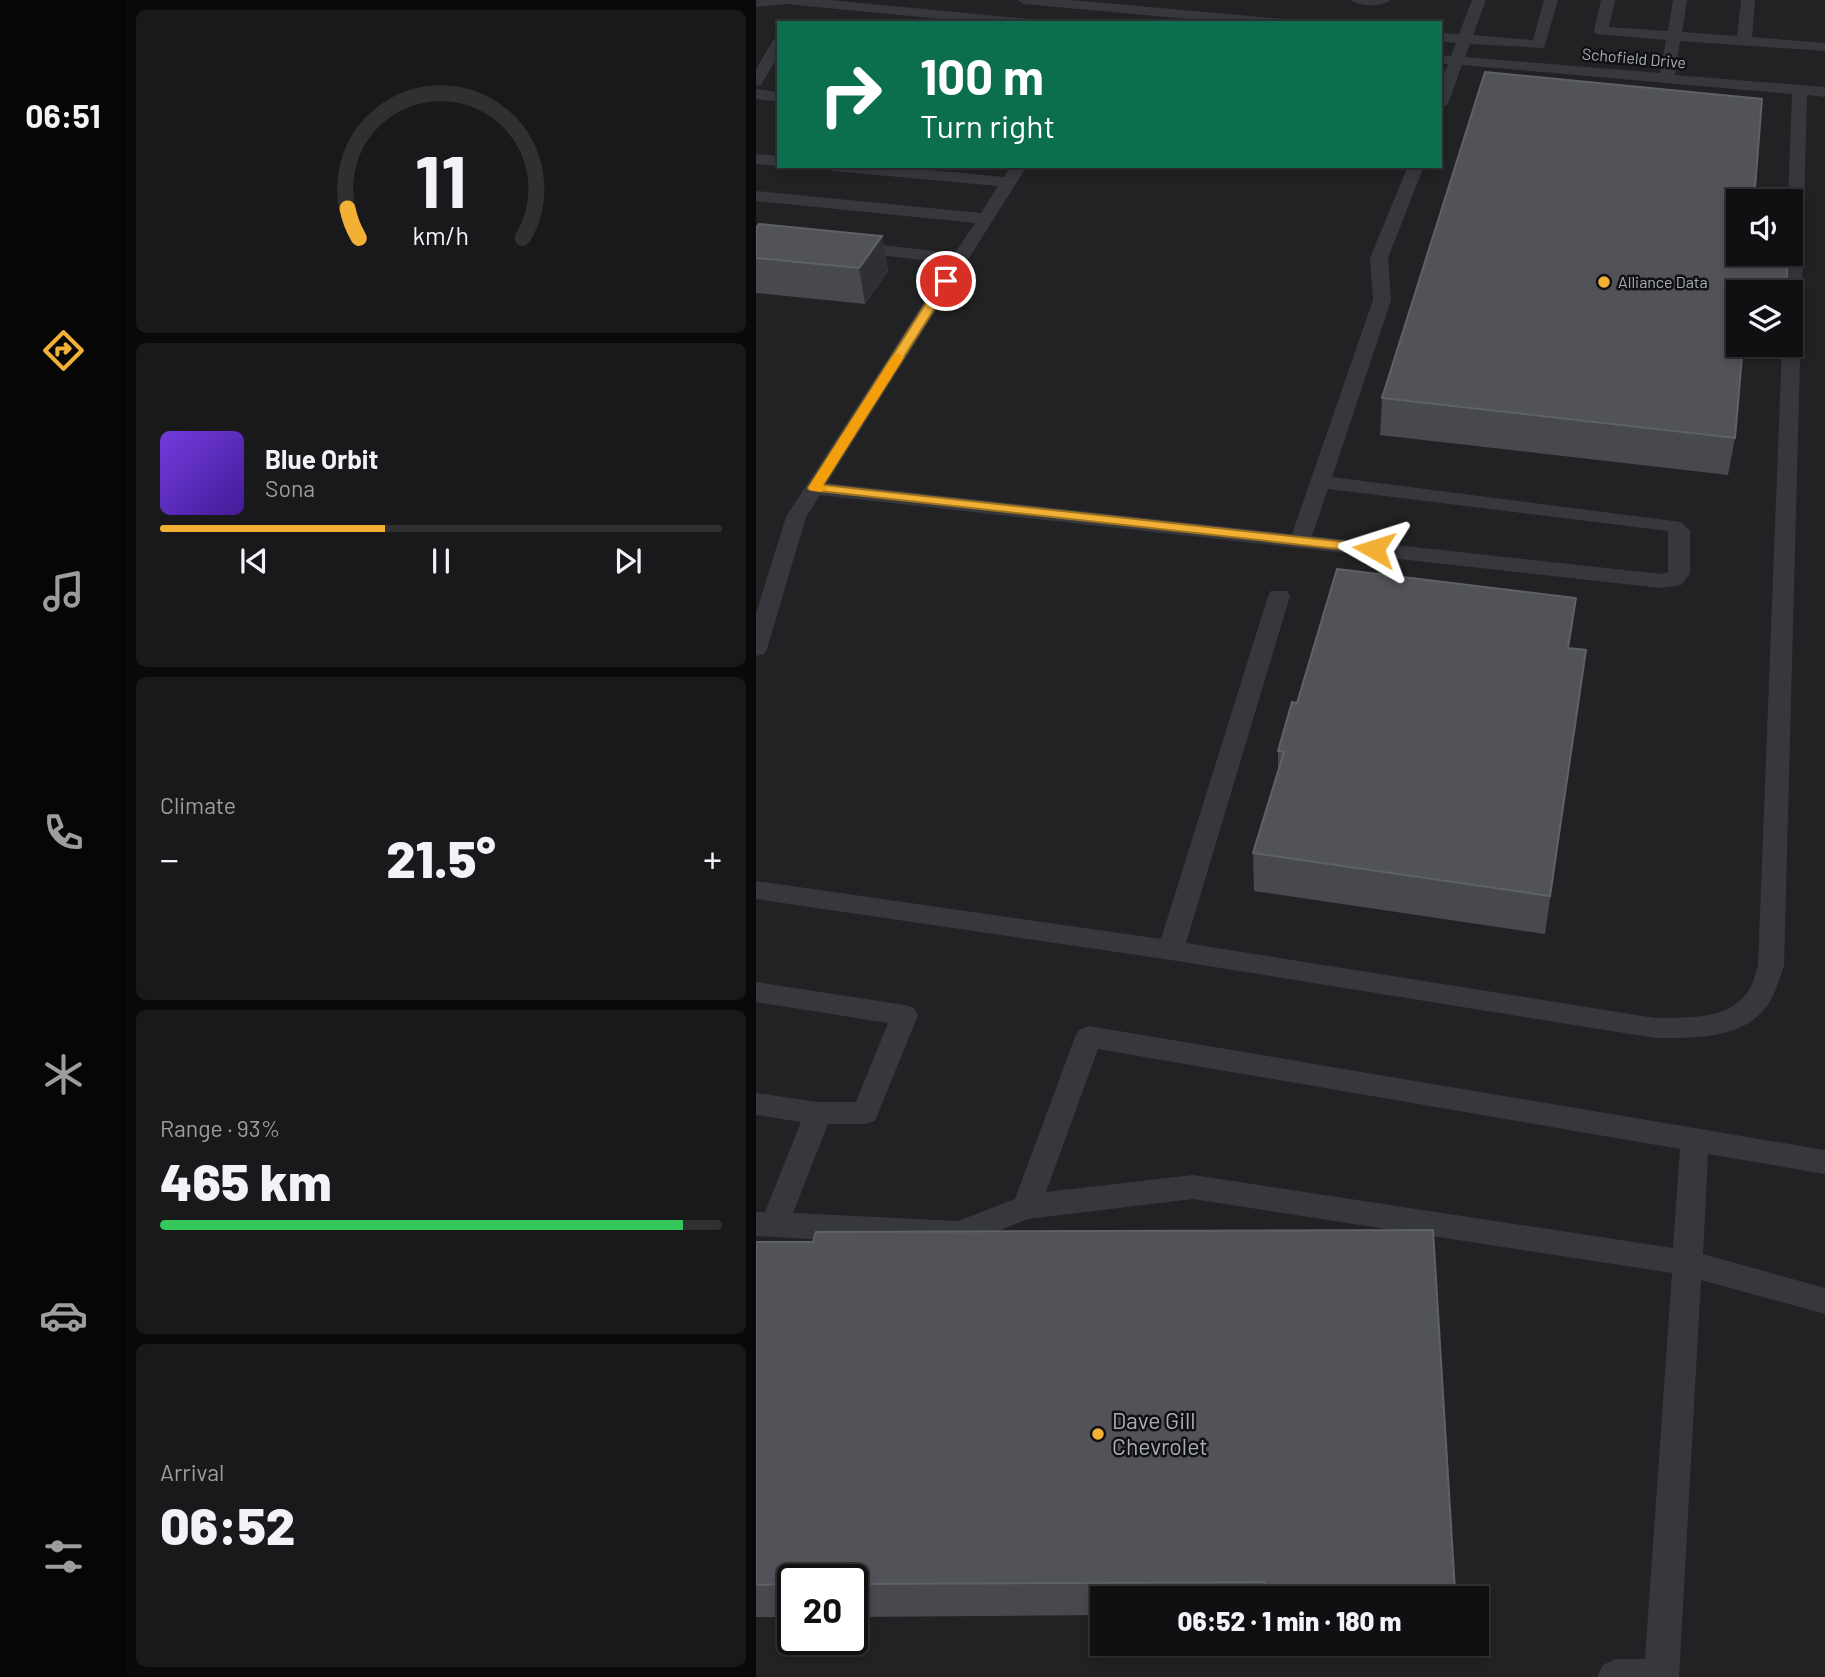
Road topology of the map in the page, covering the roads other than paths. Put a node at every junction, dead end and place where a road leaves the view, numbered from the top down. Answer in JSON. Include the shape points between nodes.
{"nodes":[{"id":1,"x":1024,"y":0,"type":"edge"},
{"id":2,"x":1358,"y":0,"type":"edge"},
{"id":3,"x":1384,"y":0,"type":"edge"},
{"id":4,"x":1479,"y":0,"type":"edge"},
{"id":5,"x":1551,"y":0,"type":"edge"},
{"id":6,"x":1608,"y":0,"type":"edge"},
{"id":7,"x":1680,"y":0,"type":"edge"},
{"id":8,"x":1748,"y":0,"type":"edge"},
{"id":9,"x":756,"y":3,"type":"edge"},
{"id":10,"x":1174,"y":18,"type":"edge"},
{"id":11,"x":984,"y":21,"type":"edge"},
{"id":12,"x":1239,"y":21,"type":"edge"},
{"id":13,"x":1674,"y":36,"type":"junction"},
{"id":14,"x":1442,"y":37,"type":"edge"},
{"id":15,"x":1465,"y":39,"type":"junction"},
{"id":16,"x":1744,"y":41,"type":"junction"},
{"id":17,"x":777,"y":45,"type":"edge"},
{"id":18,"x":1825,"y":47,"type":"edge"},
{"id":19,"x":1442,"y":59,"type":"edge"},
{"id":20,"x":1458,"y":60,"type":"junction"},
{"id":21,"x":1668,"y":78,"type":"junction"},
{"id":22,"x":756,"y":82,"type":"edge"},
{"id":23,"x":1800,"y":90,"type":"junction"},
{"id":24,"x":1825,"y":92,"type":"edge"},
{"id":25,"x":756,"y":94,"type":"edge"},
{"id":26,"x":777,"y":97,"type":"edge"},
{"id":27,"x":1442,"y":99,"type":"edge"},
{"id":28,"x":756,"y":159,"type":"edge"},
{"id":29,"x":777,"y":161,"type":"edge"},
{"id":30,"x":878,"y":168,"type":"edge"},
{"id":31,"x":1415,"y":168,"type":"edge"},
{"id":32,"x":1014,"y":174,"type":"edge"},
{"id":33,"x":756,"y":196,"type":"edge"},
{"id":34,"x":986,"y":219,"type":"junction"},
{"id":35,"x":838,"y":245,"type":"edge"},
{"id":36,"x":960,"y":259,"type":"junction"},
{"id":37,"x":1320,"y":482,"type":"junction"},
{"id":38,"x":815,"y":488,"type":"junction"},
{"id":39,"x":1300,"y":542,"type":"junction"},
{"id":40,"x":1279,"y":596,"type":"dead end"},
{"id":41,"x":760,"y":620,"type":"edge"},
{"id":42,"x":756,"y":649,"type":"edge"},
{"id":43,"x":756,"y":890,"type":"edge"},
{"id":44,"x":1171,"y":950,"type":"junction"},
{"id":45,"x":756,"y":992,"type":"edge"},
{"id":46,"x":756,"y":1104,"type":"edge"},
{"id":47,"x":818,"y":1112,"type":"junction"},
{"id":48,"x":1695,"y":1140,"type":"junction"},
{"id":49,"x":1825,"y":1162,"type":"edge"},
{"id":50,"x":1026,"y":1207,"type":"junction"},
{"id":51,"x":765,"y":1225,"type":"edge"},
{"id":52,"x":1687,"y":1263,"type":"junction"},
{"id":53,"x":1825,"y":1300,"type":"edge"},
{"id":54,"x":1615,"y":1677,"type":"edge"},
{"id":55,"x":1661,"y":1677,"type":"edge"}],
"edges":[{"from":1,"to":10,"type":"lane"},
{"from":2,"to":3,"type":"lane"},
{"from":4,"to":15,"type":"lane"},
{"from":5,"to":15,"type":"lane","via":[[1539,45]]},
{"from":6,"to":13,"type":"lane","via":[[1601,31]]},
{"from":7,"to":13,"type":"lane"},
{"from":8,"to":16,"type":"lane"},
{"from":9,"to":11,"type":"lane","via":[[786,1]]},
{"from":10,"to":12,"type":"lane"},
{"from":13,"to":16,"type":"lane"},
{"from":13,"to":21,"type":"lane"},
{"from":14,"to":15,"type":"lane"},
{"from":15,"to":20,"type":"lane"},
{"from":16,"to":18,"type":"lane"},
{"from":17,"to":22,"type":"lane"},
{"from":19,"to":20,"type":"lane","name":"Schofield Drive"},
{"from":20,"to":21,"type":"lane","name":"Schofield Drive"},
{"from":20,"to":27,"type":"lane"},
{"from":21,"to":23,"type":"lane","name":"Schofield Drive"},
{"from":23,"to":24,"type":"lane","name":"Schofield Drive"},
{"from":23,"to":44,"type":"lane","via":[[1771,966],[1758,998],[1735,1019],[1704,1027],[1655,1028]]},
{"from":25,"to":26,"type":"lane"},
{"from":28,"to":29,"type":"lane"},
{"from":30,"to":32,"type":"lane"},
{"from":31,"to":37,"type":"lane","via":[[1379,258],[1382,300]]},
{"from":32,"to":34,"type":"lane"},
{"from":33,"to":34,"type":"lane"},
{"from":34,"to":36,"type":"lane"},
{"from":35,"to":36,"type":"lane"},
{"from":36,"to":38,"type":"lane"},
{"from":37,"to":39,"type":"lane"},
{"from":37,"to":39,"type":"lane","via":[[1674,526],[1680,531],[1679,574],[1661,582]]},
{"from":38,"to":39,"type":"lane"},
{"from":38,"to":41,"type":"lane","via":[[796,517]]},
{"from":40,"to":44,"type":"lane"},
{"from":41,"to":42,"type":"lane"},
{"from":43,"to":44,"type":"lane"},
{"from":45,"to":47,"type":"lane","via":[[905,1016],[865,1112]]},
{"from":46,"to":47,"type":"lane"},
{"from":47,"to":51,"type":"lane"},
{"from":48,"to":49,"type":"lane"},
{"from":48,"to":50,"type":"lane","via":[[1089,1037]]},
{"from":48,"to":52,"type":"lane"},
{"from":50,"to":51,"type":"lane","via":[[959,1234]]},
{"from":50,"to":52,"type":"lane","via":[[1193,1187]]},
{"from":52,"to":53,"type":"lane"},
{"from":52,"to":55,"type":"lane"},
{"from":54,"to":55,"type":"lane"}]}
